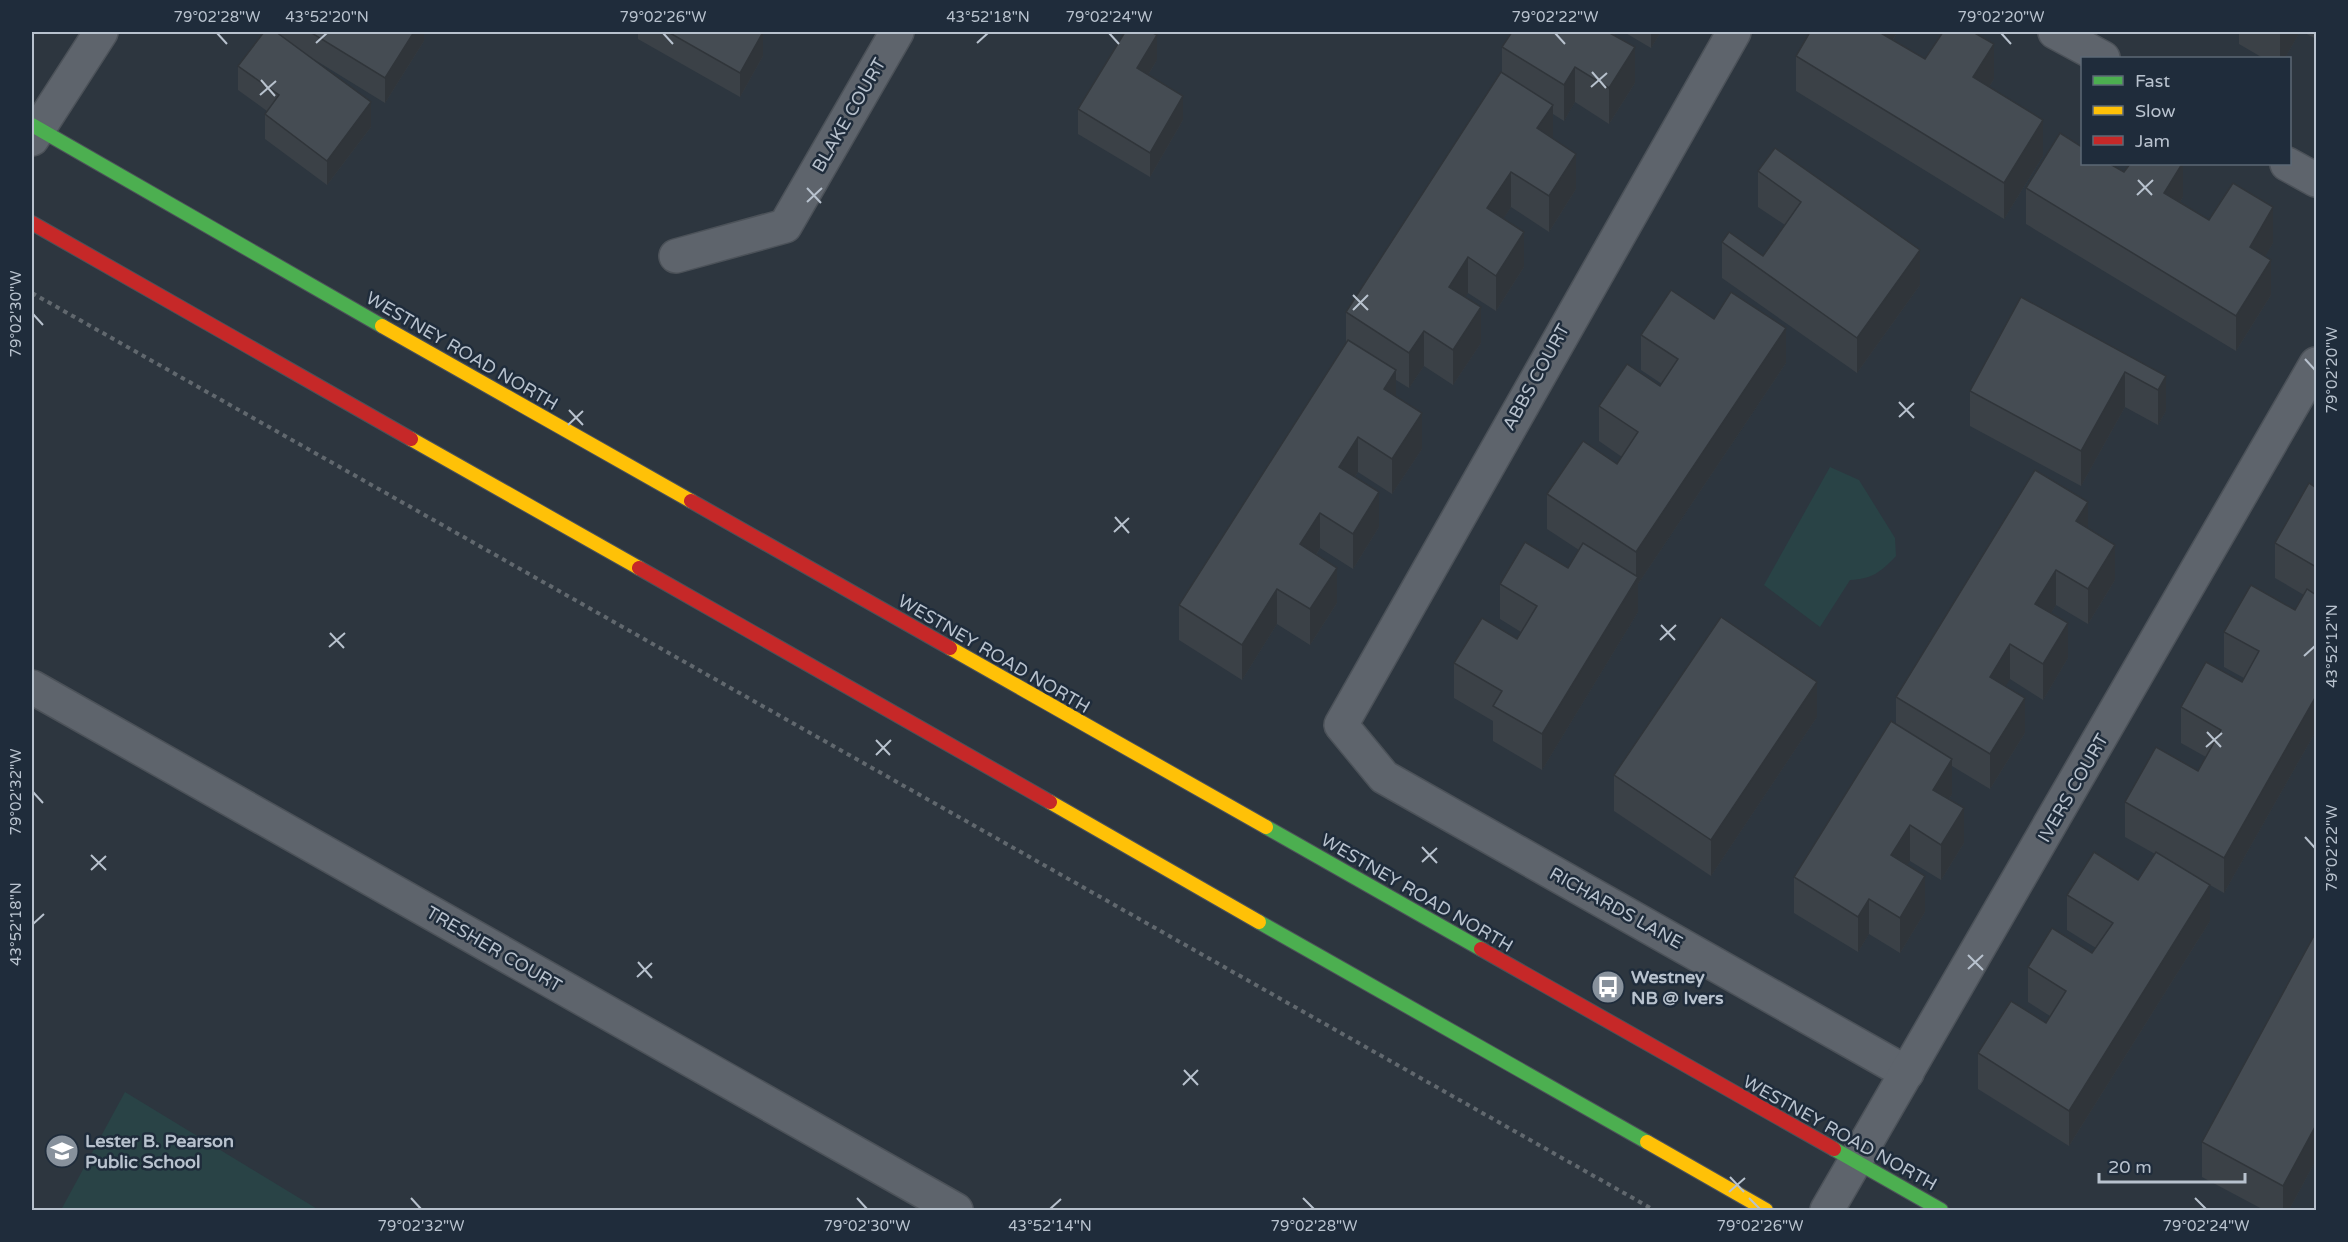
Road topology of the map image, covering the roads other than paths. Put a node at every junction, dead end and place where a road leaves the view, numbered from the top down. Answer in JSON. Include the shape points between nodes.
{"nodes":[{"id":1,"x":101,"y":32,"type":"edge"},
{"id":2,"x":897,"y":32,"type":"edge"},
{"id":3,"x":1734,"y":32,"type":"edge"},
{"id":4,"x":2055,"y":32,"type":"edge"},
{"id":5,"x":2101,"y":57,"type":"edge"},
{"id":6,"x":34,"y":131,"type":"edge"},
{"id":7,"x":2289,"y":165,"type":"edge"},
{"id":8,"x":2316,"y":180,"type":"edge"},
{"id":9,"x":32,"y":223,"type":"edge"},
{"id":10,"x":676,"y":256,"type":"dead end"},
{"id":11,"x":2316,"y":364,"type":"edge"},
{"id":12,"x":32,"y":687,"type":"edge"},
{"id":13,"x":1341,"y":725,"type":"joint"},
{"id":14,"x":1907,"y":1073,"type":"junction"},
{"id":15,"x":1854,"y":1162,"type":"junction"},
{"id":16,"x":956,"y":1210,"type":"edge"},
{"id":17,"x":1766,"y":1210,"type":"edge"},
{"id":18,"x":1827,"y":1210,"type":"edge"},
{"id":19,"x":1941,"y":1210,"type":"edge"}],
"edges":[{"from":1,"to":6,"type":"street"},
{"from":2,"to":10,"type":"street","name":"BLAKE COURT","via":[[785,226]]},
{"from":3,"to":13,"type":"street","name":"ABBS COURT"},
{"from":4,"to":5,"type":"street"},
{"from":6,"to":15,"type":"main road","name":"WESTNEY ROAD NORTH"},
{"from":7,"to":8,"type":"street"},
{"from":9,"to":17,"type":"main road"},
{"from":11,"to":14,"type":"street","name":"IVERS COURT"},
{"from":12,"to":16,"type":"street","name":"TRESHER COURT"},
{"from":13,"to":14,"type":"street","name":"RICHARDS LANE","via":[[1384,777]]},
{"from":14,"to":15,"type":"street","name":"IVERS COURT"},
{"from":15,"to":18,"type":"street","name":"IVERS COURT"},
{"from":15,"to":19,"type":"main road","name":"WESTNEY ROAD NORTH"}]}
